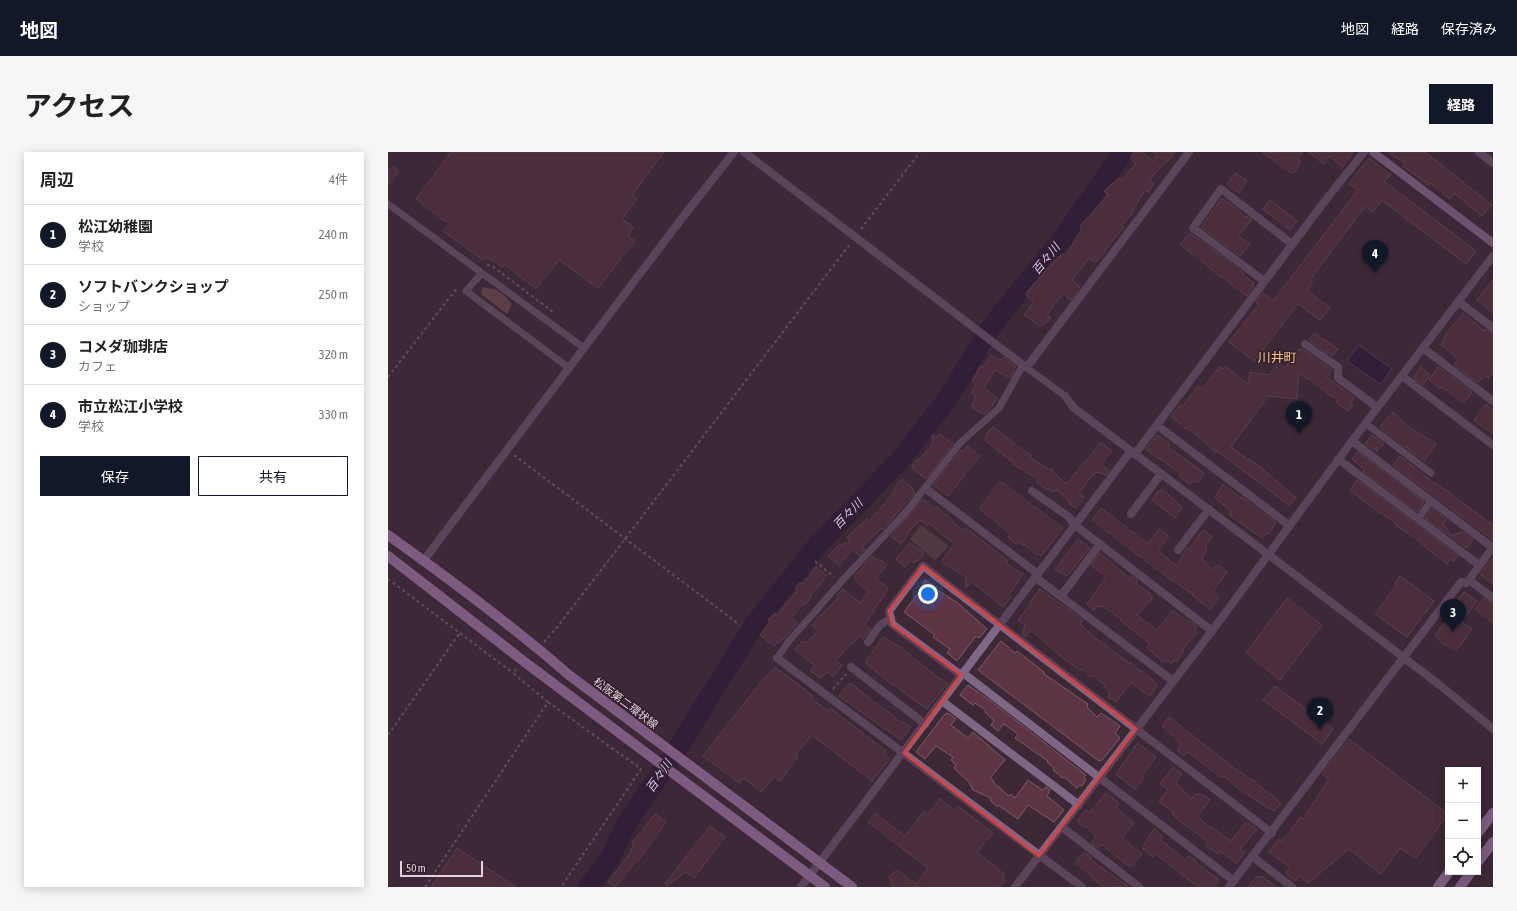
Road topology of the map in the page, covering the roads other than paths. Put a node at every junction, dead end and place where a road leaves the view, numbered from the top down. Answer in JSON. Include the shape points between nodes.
{"nodes":[{"id":1,"x":734,"y":152,"type":"edge"},
{"id":2,"x":744,"y":152,"type":"edge"},
{"id":3,"x":1189,"y":152,"type":"edge"},
{"id":4,"x":1364,"y":152,"type":"edge"},
{"id":5,"x":1373,"y":152,"type":"edge"},
{"id":6,"x":1479,"y":152,"type":"edge"},
{"id":7,"x":1493,"y":163,"type":"edge"},
{"id":8,"x":388,"y":204,"type":"edge"},
{"id":9,"x":1292,"y":244,"type":"junction"},
{"id":10,"x":1493,"y":244,"type":"edge"},
{"id":11,"x":1493,"y":256,"type":"edge"},
{"id":12,"x":481,"y":274,"type":"junction"},
{"id":13,"x":1264,"y":281,"type":"junction"},
{"id":14,"x":1459,"y":302,"type":"junction"},
{"id":15,"x":1493,"y":328,"type":"edge"},
{"id":16,"x":1305,"y":344,"type":"dead end"},
{"id":17,"x":584,"y":348,"type":"junction"},
{"id":18,"x":1423,"y":348,"type":"junction"},
{"id":19,"x":1025,"y":366,"type":"junction"},
{"id":20,"x":569,"y":368,"type":"junction"},
{"id":21,"x":1402,"y":376,"type":"junction"},
{"id":22,"x":1065,"y":396,"type":"joint"},
{"id":23,"x":1493,"y":400,"type":"edge"},
{"id":24,"x":1377,"y":407,"type":"junction"},
{"id":25,"x":1365,"y":424,"type":"junction"},
{"id":26,"x":1162,"y":429,"type":"dead end"},
{"id":27,"x":1352,"y":441,"type":"junction"},
{"id":28,"x":1493,"y":445,"type":"edge"},
{"id":29,"x":1133,"y":453,"type":"junction"},
{"id":30,"x":1338,"y":459,"type":"junction"},
{"id":31,"x":1431,"y":473,"type":"dead end"},
{"id":32,"x":1161,"y":474,"type":"junction"},
{"id":33,"x":925,"y":488,"type":"junction"},
{"id":34,"x":1032,"y":491,"type":"dead end"},
{"id":35,"x":1431,"y":501,"type":"junction"},
{"id":36,"x":1209,"y":509,"type":"junction"},
{"id":37,"x":1131,"y":514,"type":"dead end"},
{"id":38,"x":1418,"y":519,"type":"junction"},
{"id":39,"x":1075,"y":525,"type":"junction"},
{"id":40,"x":1290,"y":526,"type":"junction"},
{"id":41,"x":388,"y":535,"type":"edge"},
{"id":42,"x":1100,"y":544,"type":"junction"},
{"id":43,"x":1493,"y":547,"type":"edge"},
{"id":44,"x":1178,"y":550,"type":"dead end"},
{"id":45,"x":1269,"y":555,"type":"junction"},
{"id":46,"x":388,"y":556,"type":"edge"},
{"id":47,"x":424,"y":560,"type":"junction"},
{"id":48,"x":1479,"y":565,"type":"junction"},
{"id":49,"x":1036,"y":576,"type":"junction"},
{"id":50,"x":1469,"y":580,"type":"junction"},
{"id":51,"x":1061,"y":596,"type":"junction"},
{"id":52,"x":1493,"y":598,"type":"edge"},
{"id":53,"x":891,"y":618,"type":"junction"},
{"id":54,"x":999,"y":624,"type":"junction"},
{"id":55,"x":1212,"y":631,"type":"junction"},
{"id":56,"x":868,"y":642,"type":"dead end"},
{"id":57,"x":777,"y":658,"type":"joint"},
{"id":58,"x":1403,"y":658,"type":"junction"},
{"id":59,"x":851,"y":667,"type":"road end"},
{"id":60,"x":962,"y":674,"type":"junction"},
{"id":61,"x":1173,"y":681,"type":"junction"},
{"id":62,"x":942,"y":701,"type":"junction"},
{"id":63,"x":925,"y":724,"type":"junction"},
{"id":64,"x":1136,"y":729,"type":"junction"},
{"id":65,"x":1493,"y":729,"type":"edge"},
{"id":66,"x":904,"y":753,"type":"junction"},
{"id":67,"x":1100,"y":778,"type":"junction"},
{"id":68,"x":1079,"y":805,"type":"junction"},
{"id":69,"x":1493,"y":813,"type":"edge"},
{"id":70,"x":1062,"y":827,"type":"junction"},
{"id":71,"x":1481,"y":829,"type":"edge"},
{"id":72,"x":1272,"y":833,"type":"junction"},
{"id":73,"x":1493,"y":842,"type":"edge"},
{"id":74,"x":1039,"y":856,"type":"junction"},
{"id":75,"x":1253,"y":857,"type":"junction"},
{"id":76,"x":1481,"y":858,"type":"edge"},
{"id":77,"x":820,"y":862,"type":"junction"},
{"id":78,"x":1447,"y":875,"type":"edge"},
{"id":79,"x":1469,"y":875,"type":"edge"},
{"id":80,"x":810,"y":876,"type":"junction"},
{"id":81,"x":1232,"y":884,"type":"edge"},
{"id":82,"x":801,"y":887,"type":"edge"},
{"id":83,"x":825,"y":887,"type":"edge"},
{"id":84,"x":852,"y":887,"type":"edge"},
{"id":85,"x":1015,"y":887,"type":"edge"},
{"id":86,"x":1082,"y":887,"type":"edge"},
{"id":87,"x":1139,"y":887,"type":"edge"},
{"id":88,"x":1292,"y":887,"type":"edge"},
{"id":89,"x":1438,"y":887,"type":"edge"},
{"id":90,"x":1460,"y":887,"type":"edge"}],
"edges":[{"from":1,"to":17,"type":"street"},
{"from":2,"to":19,"type":"street"},
{"from":3,"to":19,"type":"street","via":[[1033,359]]},
{"from":4,"to":9,"type":"street"},
{"from":5,"to":10,"type":"street"},
{"from":6,"to":7,"type":"street"},
{"from":8,"to":12,"type":"lane"},
{"from":9,"to":13,"type":"street"},
{"from":9,"to":13,"type":"street","via":[[1221,189],[1193,228]]},
{"from":11,"to":14,"type":"street"},
{"from":12,"to":17,"type":"lane"},
{"from":12,"to":20,"type":"lane","via":[[466,291]]},
{"from":13,"to":29,"type":"street"},
{"from":14,"to":15,"type":"street"},
{"from":14,"to":18,"type":"street"},
{"from":16,"to":24,"type":"street","via":[[1338,367],[1338,378]]},
{"from":17,"to":20,"type":"street"},
{"from":18,"to":21,"type":"street"},
{"from":18,"to":23,"type":"street"},
{"from":19,"to":22,"type":"lane"},
{"from":19,"to":33,"type":"lane","via":[[999,408],[960,443]]},
{"from":20,"to":47,"type":"street"},
{"from":21,"to":24,"type":"street"},
{"from":21,"to":28,"type":"street"},
{"from":22,"to":29,"type":"street","via":[[1074,408]]},
{"from":24,"to":25,"type":"street"},
{"from":25,"to":27,"type":"street"},
{"from":25,"to":31,"type":"lane"},
{"from":26,"to":40,"type":"street"},
{"from":27,"to":30,"type":"street"},
{"from":27,"to":35,"type":"street"},
{"from":29,"to":32,"type":"street"},
{"from":29,"to":39,"type":"street"},
{"from":30,"to":38,"type":"street"},
{"from":30,"to":40,"type":"street"},
{"from":32,"to":36,"type":"street"},
{"from":32,"to":37,"type":"street"},
{"from":33,"to":49,"type":"street"},
{"from":33,"to":57,"type":"lane"},
{"from":34,"to":39,"type":"street","via":[[1069,517]]},
{"from":35,"to":38,"type":"lane"},
{"from":35,"to":43,"type":"street"},
{"from":36,"to":44,"type":"street"},
{"from":36,"to":45,"type":"street"},
{"from":38,"to":48,"type":"street"},
{"from":39,"to":42,"type":"street"},
{"from":39,"to":49,"type":"street"},
{"from":40,"to":45,"type":"street"},
{"from":41,"to":47,"type":"main road","name":"松阪第二環状線"},
{"from":42,"to":51,"type":"street"},
{"from":42,"to":55,"type":"street"},
{"from":43,"to":48,"type":"street"},
{"from":45,"to":55,"type":"street"},
{"from":45,"to":58,"type":"street"},
{"from":46,"to":80,"type":"main road"},
{"from":47,"to":77,"type":"main road","name":"松阪第二環状線","via":[[569,675]]},
{"from":48,"to":50,"type":"street"},
{"from":49,"to":51,"type":"street"},
{"from":49,"to":54,"type":"street"},
{"from":50,"to":52,"type":"street"},
{"from":50,"to":58,"type":"street","via":[[1466,583],[1460,582]]},
{"from":51,"to":61,"type":"street"},
{"from":53,"to":54,"type":"street","via":[[889,611],[923,566]]},
{"from":53,"to":56,"type":"street","via":[[880,625]]},
{"from":53,"to":60,"type":"street","via":[[892,624]]},
{"from":54,"to":60,"type":"street"},
{"from":54,"to":64,"type":"street"},
{"from":55,"to":61,"type":"street"},
{"from":57,"to":66,"type":"street"},
{"from":58,"to":65,"type":"street"},
{"from":58,"to":72,"type":"street"},
{"from":59,"to":63,"type":"street"},
{"from":60,"to":62,"type":"street"},
{"from":60,"to":67,"type":"street"},
{"from":61,"to":64,"type":"street"},
{"from":62,"to":63,"type":"street"},
{"from":62,"to":68,"type":"street"},
{"from":63,"to":66,"type":"street"},
{"from":64,"to":67,"type":"street"},
{"from":64,"to":72,"type":"street"},
{"from":66,"to":74,"type":"street"},
{"from":66,"to":77,"type":"street"},
{"from":67,"to":68,"type":"street"},
{"from":67,"to":81,"type":"street"},
{"from":68,"to":70,"type":"street"},
{"from":69,"to":71,"type":"main road"},
{"from":70,"to":74,"type":"street"},
{"from":70,"to":87,"type":"street"},
{"from":72,"to":75,"type":"street"},
{"from":73,"to":76,"type":"main road"},
{"from":74,"to":85,"type":"street"},
{"from":74,"to":86,"type":"street"},
{"from":75,"to":81,"type":"street"},
{"from":75,"to":88,"type":"street"},
{"from":77,"to":80,"type":"street"},
{"from":77,"to":84,"type":"main road","name":"松阪第二環状線"},
{"from":78,"to":89,"type":"main road"},
{"from":79,"to":90,"type":"main road"},
{"from":80,"to":82,"type":"street"},
{"from":80,"to":83,"type":"main road"}]}
